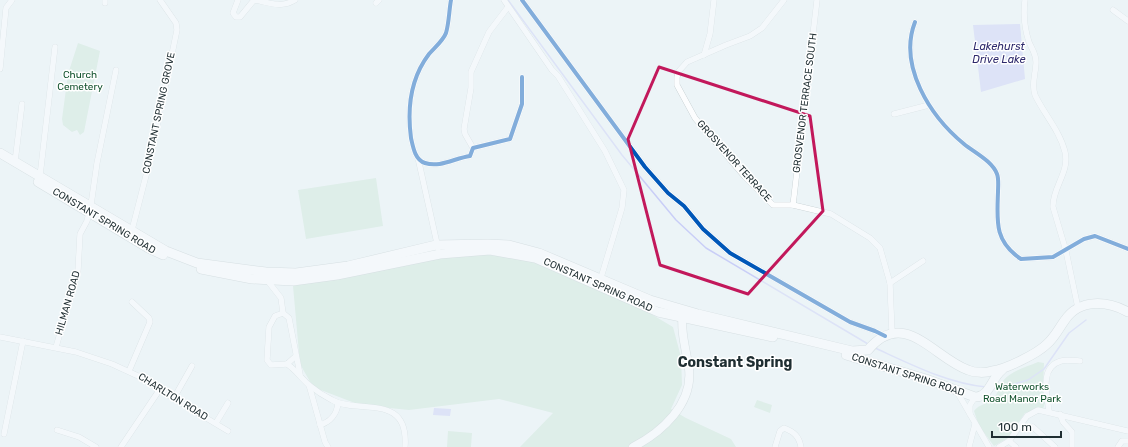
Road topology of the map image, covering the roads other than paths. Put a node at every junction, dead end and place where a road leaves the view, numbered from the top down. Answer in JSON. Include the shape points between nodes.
{"nodes":[{"id":1,"x":12,"y":0,"type":"edge"},
{"id":2,"x":160,"y":0,"type":"edge"},
{"id":3,"x":238,"y":0,"type":"edge"},
{"id":4,"x":294,"y":0,"type":"edge"},
{"id":5,"x":451,"y":0,"type":"edge"},
{"id":6,"x":504,"y":0,"type":"edge"},
{"id":7,"x":522,"y":0,"type":"edge"},
{"id":8,"x":714,"y":0,"type":"edge"},
{"id":9,"x":784,"y":0,"type":"edge"},
{"id":10,"x":817,"y":0,"type":"edge"},
{"id":11,"x":1025,"y":0,"type":"edge"},
{"id":12,"x":508,"y":7,"type":"junction"},
{"id":13,"x":1113,"y":10,"type":"dead end"},
{"id":14,"x":1128,"y":21,"type":"edge"},
{"id":15,"x":915,"y":22,"type":"dead end"},
{"id":16,"x":55,"y":47,"type":"dead end"},
{"id":17,"x":704,"y":54,"type":"junction"},
{"id":18,"x":0,"y":69,"type":"edge"},
{"id":19,"x":116,"y":70,"type":"dead end"},
{"id":20,"x":522,"y":77,"type":"dead end"},
{"id":21,"x":22,"y":104,"type":"dead end"},
{"id":22,"x":929,"y":105,"type":"junction"},
{"id":23,"x":894,"y":114,"type":"dead end"},
{"id":24,"x":473,"y":148,"type":"junction"},
{"id":25,"x":0,"y":153,"type":"edge"},
{"id":26,"x":418,"y":158,"type":"junction"},
{"id":27,"x":0,"y":159,"type":"edge"},
{"id":28,"x":15,"y":162,"type":"junction"},
{"id":29,"x":40,"y":176,"type":"junction"},
{"id":30,"x":793,"y":205,"type":"junction"},
{"id":31,"x":90,"y":209,"type":"junction"},
{"id":32,"x":132,"y":230,"type":"junction"},
{"id":33,"x":438,"y":249,"type":"junction"},
{"id":34,"x":1128,"y":249,"type":"edge"},
{"id":35,"x":1066,"y":251,"type":"junction"},
{"id":36,"x":923,"y":261,"type":"dead end"},
{"id":37,"x":267,"y":280,"type":"junction"},
{"id":38,"x":599,"y":282,"type":"junction"},
{"id":39,"x":890,"y":283,"type":"junction"},
{"id":40,"x":132,"y":302,"type":"dead end"},
{"id":41,"x":1078,"y":308,"type":"junction"},
{"id":42,"x":1128,"y":312,"type":"edge"},
{"id":43,"x":283,"y":313,"type":"junction"},
{"id":44,"x":682,"y":314,"type":"junction"},
{"id":45,"x":889,"y":335,"type":"junction"},
{"id":46,"x":0,"y":337,"type":"edge"},
{"id":47,"x":23,"y":341,"type":"junction"},
{"id":48,"x":56,"y":347,"type":"junction"},
{"id":49,"x":871,"y":347,"type":"junction"},
{"id":50,"x":296,"y":356,"type":"junction"},
{"id":51,"x":1080,"y":361,"type":"dead end"},
{"id":52,"x":287,"y":364,"type":"junction"},
{"id":53,"x":1010,"y":364,"type":"junction"},
{"id":54,"x":192,"y":366,"type":"dead end"},
{"id":55,"x":130,"y":371,"type":"junction"},
{"id":56,"x":972,"y":372,"type":"junction"},
{"id":57,"x":300,"y":374,"type":"junction"},
{"id":58,"x":926,"y":379,"type":"junction"},
{"id":59,"x":990,"y":384,"type":"junction"},
{"id":60,"x":308,"y":385,"type":"junction"},
{"id":61,"x":160,"y":389,"type":"junction"},
{"id":62,"x":956,"y":390,"type":"junction"},
{"id":63,"x":174,"y":398,"type":"junction"},
{"id":64,"x":975,"y":398,"type":"junction"},
{"id":65,"x":228,"y":403,"type":"dead end"},
{"id":66,"x":338,"y":403,"type":"junction"},
{"id":67,"x":1049,"y":411,"type":"junction"},
{"id":68,"x":970,"y":414,"type":"junction"},
{"id":69,"x":1060,"y":414,"type":"junction"},
{"id":70,"x":216,"y":423,"type":"junction"},
{"id":71,"x":975,"y":424,"type":"junction"},
{"id":72,"x":320,"y":425,"type":"junction"},
{"id":73,"x":1033,"y":427,"type":"dead end"},
{"id":74,"x":57,"y":430,"type":"dead end"},
{"id":75,"x":228,"y":430,"type":"dead end"},
{"id":76,"x":1128,"y":431,"type":"edge"},
{"id":77,"x":4,"y":434,"type":"dead end"},
{"id":78,"x":1008,"y":441,"type":"junction"},
{"id":79,"x":1128,"y":441,"type":"edge"},
{"id":80,"x":96,"y":447,"type":"edge"},
{"id":81,"x":121,"y":447,"type":"edge"},
{"id":82,"x":328,"y":447,"type":"edge"},
{"id":83,"x":405,"y":447,"type":"edge"},
{"id":84,"x":633,"y":447,"type":"edge"},
{"id":85,"x":775,"y":447,"type":"edge"},
{"id":86,"x":802,"y":447,"type":"edge"},
{"id":87,"x":969,"y":447,"type":"edge"},
{"id":88,"x":989,"y":447,"type":"edge"},
{"id":89,"x":999,"y":447,"type":"edge"},
{"id":90,"x":1016,"y":447,"type":"edge"},
{"id":91,"x":1055,"y":447,"type":"edge"},
{"id":92,"x":1072,"y":447,"type":"edge"},
{"id":93,"x":1118,"y":447,"type":"edge"}],
"edges":[{"from":1,"to":18,"type":"street","via":[[6,8]]},
{"from":2,"to":32,"type":"street","name":"CONSTANT SPRING GROVE","via":[[173,16],[177,30],[149,164]]},
{"from":3,"to":4,"type":"street","via":[[232,13],[236,17],[240,17],[254,0],[271,5],[288,4]]},
{"from":5,"to":26,"type":"street","via":[[446,33],[419,70],[412,87],[409,120],[413,146]]},
{"from":6,"to":12,"type":"street"},
{"from":7,"to":45,"type":"street","via":[[645,167],[704,229],[730,252],[850,322]]},
{"from":8,"to":17,"type":"street","via":[[710,34]]},
{"from":9,"to":17,"type":"street","name":"GROSVENOR TERRACE","via":[[762,28],[750,36]]},
{"from":10,"to":30,"type":"street","name":"GROSVENOR TERRACE SOUTH"},
{"from":11,"to":35,"type":"street","via":[[1023,16],[1026,34],[1036,60],[1033,80],[1035,94],[1065,152],[1065,168],[1052,200]]},
{"from":12,"to":24,"type":"street","via":[[489,32],[471,72],[464,129]]},
{"from":12,"to":38,"type":"street","via":[[558,76],[605,151],[624,190],[622,208]]},
{"from":13,"to":14,"type":"street"},
{"from":15,"to":22,"type":"street","via":[[910,34],[909,52]]},
{"from":16,"to":29,"type":"street"},
{"from":17,"to":30,"type":"street","name":"GROSVENOR TERRACE","via":[[687,62],[678,71],[677,77],[677,84],[695,118],[745,177],[773,205]]},
{"from":19,"to":31,"type":"street","name":"HILMAN ROAD"},
{"from":20,"to":24,"type":"street","via":[[522,104],[510,139]]},
{"from":21,"to":28,"type":"street"},
{"from":22,"to":23,"type":"street"},
{"from":22,"to":35,"type":"street","via":[[962,142],[991,164],[998,175],[997,214],[999,232],[1004,244],[1021,259],[1053,257]]},
{"from":24,"to":26,"type":"street","via":[[470,156],[435,165],[424,163]]},
{"from":25,"to":28,"type":"main road","name":"CONSTANT SPRING ROAD"},
{"from":26,"to":33,"type":"street"},
{"from":27,"to":31,"type":"main road","name":"CONSTANT SPRING ROAD"},
{"from":28,"to":29,"type":"main road","name":"CONSTANT SPRING ROAD"},
{"from":29,"to":31,"type":"main road","name":"CONSTANT SPRING ROAD"},
{"from":30,"to":39,"type":"street","name":"GROSVENOR TERRACE","via":[[831,214],[870,238],[880,248]]},
{"from":31,"to":32,"type":"main road","name":"CONSTANT SPRING ROAD"},
{"from":31,"to":37,"type":"main road","name":"CONSTANT SPRING ROAD","via":[[148,248],[184,264]]},
{"from":31,"to":48,"type":"street","name":"HILMAN ROAD","via":[[80,234],[78,271]]},
{"from":32,"to":33,"type":"main road","name":"CONSTANT SPRING ROAD","via":[[166,251],[197,263],[278,273],[348,266]]},
{"from":33,"to":37,"type":"main road","name":"CONSTANT SPRING ROAD","via":[[337,275],[293,281]]},
{"from":33,"to":38,"type":"main road","name":"CONSTANT SPRING ROAD","via":[[490,250],[535,258]]},
{"from":34,"to":35,"type":"street","via":[[1095,236],[1084,239]]},
{"from":35,"to":41,"type":"street"},
{"from":36,"to":39,"type":"street"},
{"from":37,"to":43,"type":"street","via":[[281,298]]},
{"from":38,"to":44,"type":"main road","name":"CONSTANT SPRING ROAD","via":[[658,312]]},
{"from":39,"to":45,"type":"street","name":"GROSVENOR TERRACE"},
{"from":40,"to":55,"type":"street","via":[[150,318],[150,322]]},
{"from":41,"to":42,"type":"main road","via":[[1090,304],[1109,304]]},
{"from":41,"to":53,"type":"main road","name":"CONSTANT SPRING ROAD","via":[[1065,319],[1046,345]]},
{"from":43,"to":50,"type":"street","via":[[289,318],[292,326]]},
{"from":43,"to":52,"type":"street","via":[[275,316],[269,327],[267,360],[271,365]]},
{"from":44,"to":49,"type":"main road","name":"CONSTANT SPRING ROAD","via":[[852,351]]},
{"from":44,"to":58,"type":"main road","name":"CONSTANT SPRING ROAD","via":[[875,363]]},
{"from":44,"to":84,"type":"main road","via":[[690,378],[686,396],[662,428]]},
{"from":45,"to":49,"type":"main road","name":"CONSTANT SPRING ROAD"},
{"from":45,"to":56,"type":"main road","via":[[902,333],[916,337]]},
{"from":46,"to":47,"type":"street","name":"CHARLTON ROAD"},
{"from":47,"to":48,"type":"street","name":"CHARLTON ROAD"},
{"from":47,"to":77,"type":"street"},
{"from":48,"to":55,"type":"street","name":"CHARLTON ROAD","via":[[98,358]]},
{"from":49,"to":58,"type":"main road","via":[[871,358]]},
{"from":50,"to":52,"type":"street"},
{"from":50,"to":57,"type":"street"},
{"from":51,"to":67,"type":"street","via":[[1061,360],[1050,368],[1045,381]]},
{"from":52,"to":57,"type":"street"},
{"from":53,"to":56,"type":"main road","name":"CONSTANT SPRING ROAD","via":[[993,371]]},
{"from":53,"to":59,"type":"main road","name":"CONSTANT SPRING ROAD","via":[[996,374]]},
{"from":54,"to":63,"type":"street"},
{"from":55,"to":61,"type":"street","name":"CHARLTON ROAD"},
{"from":56,"to":59,"type":"main road","via":[[987,376]]},
{"from":57,"to":60,"type":"street"},
{"from":58,"to":62,"type":"main road","name":"CONSTANT SPRING ROAD"},
{"from":59,"to":64,"type":"main road","name":"CONSTANT SPRING ROAD","via":[[981,396]]},
{"from":60,"to":66,"type":"street"},
{"from":60,"to":72,"type":"street"},
{"from":61,"to":63,"type":"street","name":"CHARLTON ROAD"},
{"from":61,"to":81,"type":"street"},
{"from":62,"to":64,"type":"main road","name":"CONSTANT SPRING ROAD"},
{"from":62,"to":68,"type":"street"},
{"from":63,"to":70,"type":"street","name":"CHARLTON ROAD"},
{"from":64,"to":68,"type":"street","via":[[970,405]]},
{"from":65,"to":70,"type":"street"},
{"from":66,"to":72,"type":"street","via":[[329,421]]},
{"from":66,"to":83,"type":"street","via":[[388,410],[400,420],[406,434]]},
{"from":67,"to":69,"type":"street"},
{"from":67,"to":78,"type":"street","via":[[1032,412]]},
{"from":68,"to":71,"type":"street"},
{"from":69,"to":76,"type":"street"},
{"from":69,"to":92,"type":"street","via":[[1072,432]]},
{"from":70,"to":75,"type":"street","name":"CHARLTON ROAD"},
{"from":71,"to":87,"type":"street"},
{"from":71,"to":88,"type":"street"},
{"from":72,"to":82,"type":"street","via":[[324,442]]},
{"from":73,"to":91,"type":"street"},
{"from":74,"to":80,"type":"street","via":[[80,437]]},
{"from":78,"to":89,"type":"street"},
{"from":78,"to":90,"type":"street"},
{"from":79,"to":93,"type":"street","via":[[1122,441]]},
{"from":85,"to":86,"type":"street","via":[[780,431],[784,428],[795,434]]}]}
